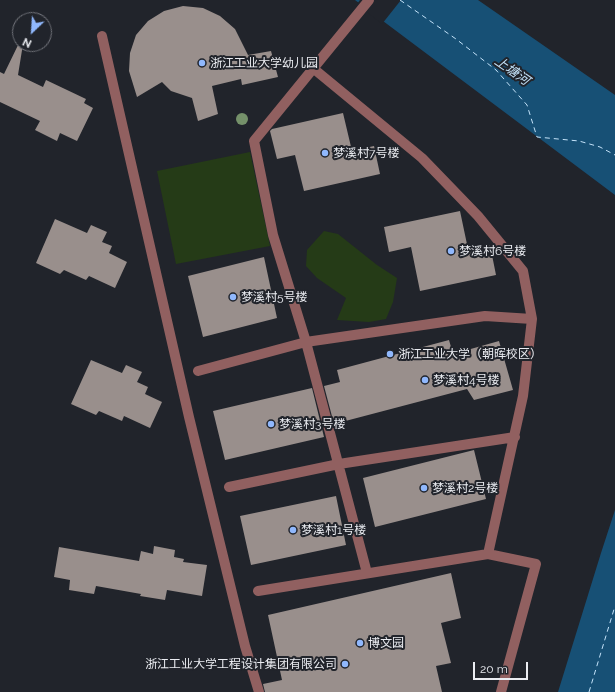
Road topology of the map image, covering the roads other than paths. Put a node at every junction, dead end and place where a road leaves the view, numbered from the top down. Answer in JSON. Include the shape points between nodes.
{"nodes":[{"id":1,"x":369,"y":0,"type":"edge"},
{"id":2,"x":102,"y":36,"type":"dead end"},
{"id":3,"x":314,"y":69,"type":"junction"},
{"id":4,"x":532,"y":319,"type":"junction"},
{"id":5,"x":306,"y":342,"type":"junction"},
{"id":6,"x":198,"y":371,"type":"dead end"},
{"id":7,"x":514,"y":437,"type":"junction"},
{"id":8,"x":339,"y":464,"type":"junction"},
{"id":9,"x":229,"y":487,"type":"dead end"},
{"id":10,"x":488,"y":554,"type":"junction"},
{"id":11,"x":367,"y":573,"type":"junction"},
{"id":12,"x":258,"y":591,"type":"dead end"},
{"id":13,"x":260,"y":692,"type":"edge"},
{"id":14,"x":501,"y":692,"type":"edge"}],
"edges":[{"from":1,"to":3,"type":"street"},
{"from":2,"to":13,"type":"street","via":[[189,417],[245,646]]},
{"from":3,"to":4,"type":"street","via":[[422,158],[478,216],[524,271]]},
{"from":3,"to":5,"type":"street","via":[[254,141],[273,235]]},
{"from":4,"to":5,"type":"street","via":[[485,316]]},
{"from":4,"to":7,"type":"street","via":[[523,396]]},
{"from":5,"to":6,"type":"street"},
{"from":5,"to":8,"type":"street"},
{"from":7,"to":8,"type":"street"},
{"from":7,"to":10,"type":"street"},
{"from":8,"to":9,"type":"street"},
{"from":8,"to":11,"type":"street"},
{"from":10,"to":11,"type":"street"},
{"from":10,"to":14,"type":"street","via":[[536,564]]},
{"from":11,"to":12,"type":"street"}]}
